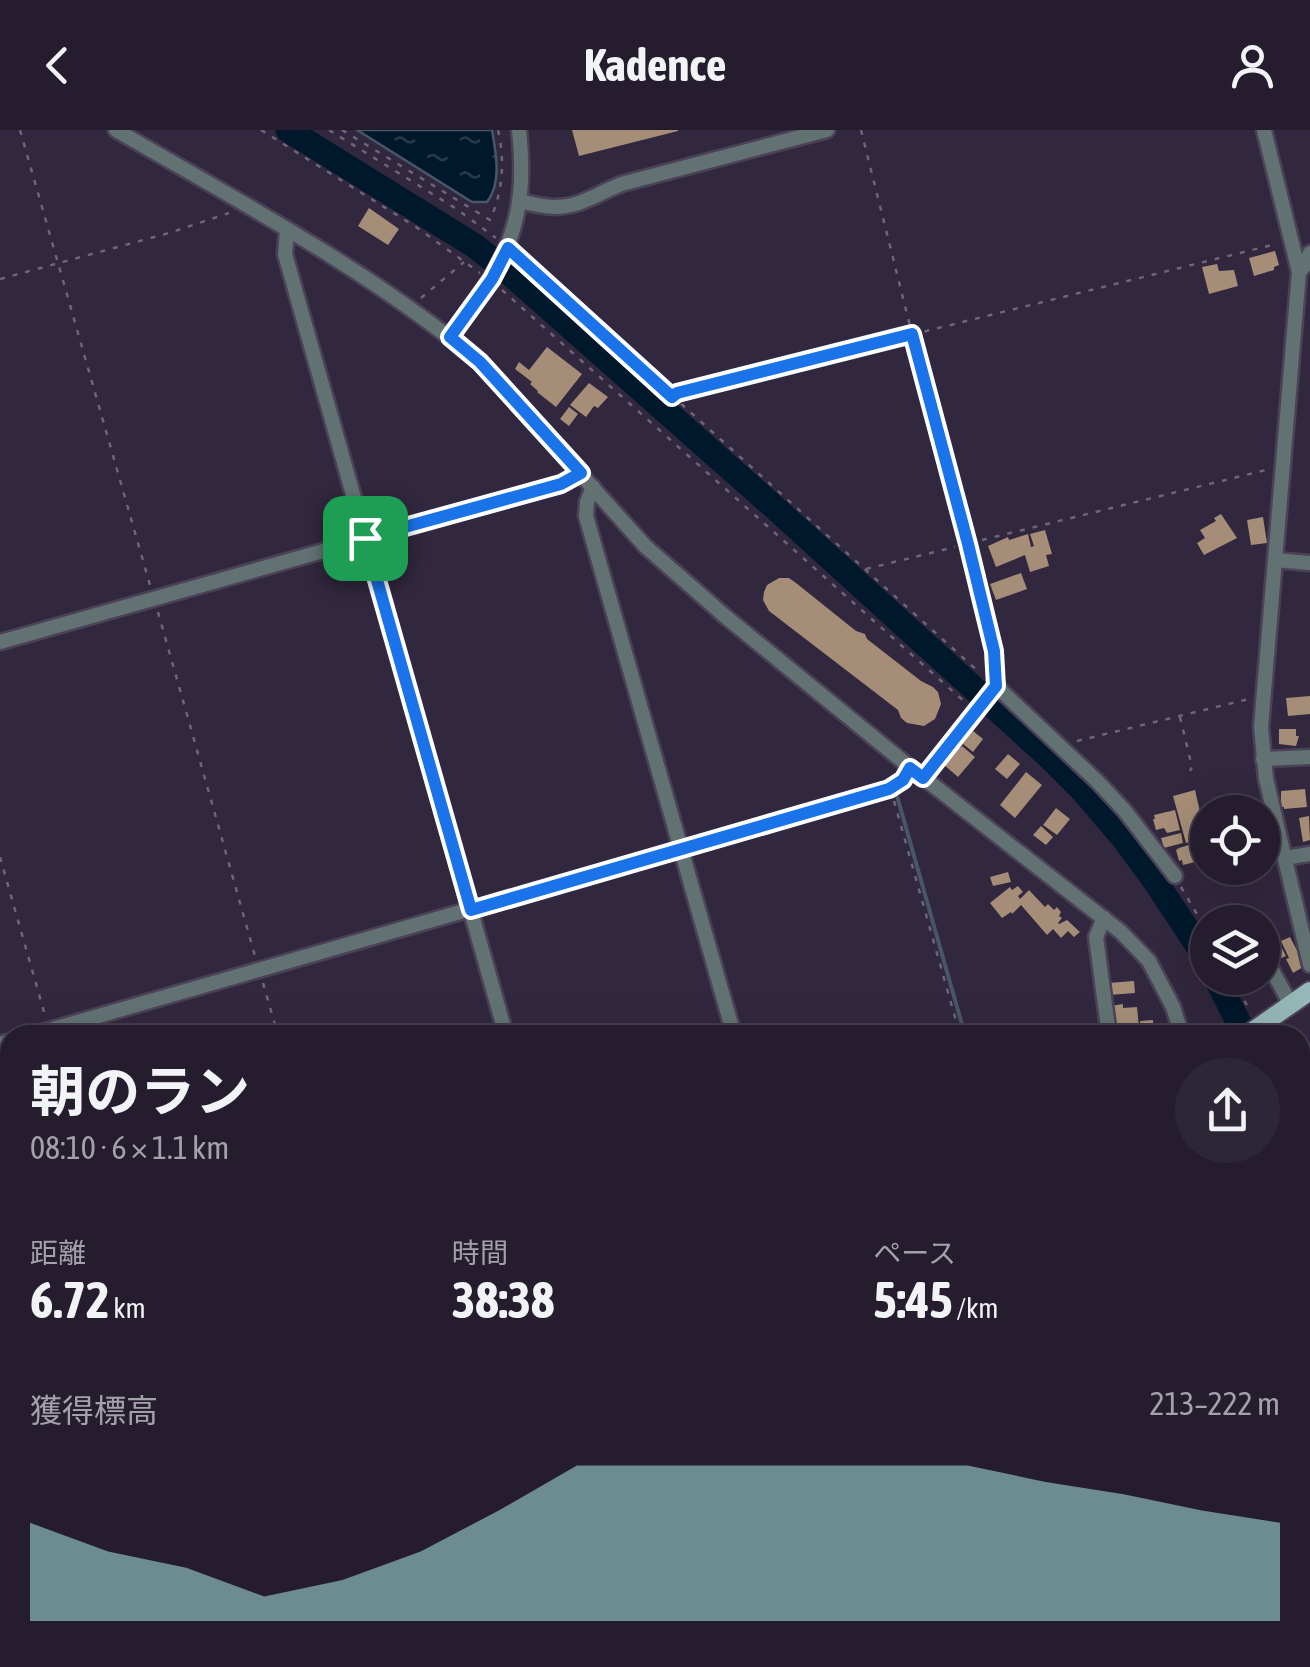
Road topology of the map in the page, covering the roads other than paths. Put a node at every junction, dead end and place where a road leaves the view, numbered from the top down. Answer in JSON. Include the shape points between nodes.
{"nodes":[{"id":1,"x":116,"y":130,"type":"edge"},
{"id":2,"x":519,"y":130,"type":"edge"},
{"id":3,"x":827,"y":130,"type":"edge"},
{"id":4,"x":1264,"y":130,"type":"edge"},
{"id":5,"x":520,"y":201,"type":"junction"},
{"id":6,"x":287,"y":230,"type":"junction"},
{"id":7,"x":1306,"y":264,"type":"edge"},
{"id":8,"x":450,"y":337,"type":"junction"},
{"id":9,"x":1293,"y":344,"type":"junction"},
{"id":10,"x":1310,"y":346,"type":"edge"},
{"id":11,"x":581,"y":473,"type":"junction"},
{"id":12,"x":594,"y":487,"type":"junction"},
{"id":13,"x":365,"y":538,"type":"junction"},
{"id":14,"x":968,"y":544,"type":"road end"},
{"id":15,"x":1276,"y":560,"type":"junction"},
{"id":16,"x":1310,"y":562,"type":"edge"},
{"id":17,"x":0,"y":642,"type":"edge"},
{"id":18,"x":994,"y":688,"type":"junction"},
{"id":19,"x":1310,"y":757,"type":"edge"},
{"id":20,"x":1263,"y":759,"type":"junction"},
{"id":21,"x":917,"y":773,"type":"junction"},
{"id":22,"x":681,"y":850,"type":"junction"},
{"id":23,"x":1310,"y":854,"type":"edge"},
{"id":24,"x":1285,"y":858,"type":"junction"},
{"id":25,"x":1175,"y":876,"type":"road end"},
{"id":26,"x":471,"y":910,"type":"junction"},
{"id":27,"x":1104,"y":918,"type":"junction"},
{"id":28,"x":1310,"y":965,"type":"edge"},
{"id":29,"x":1280,"y":985,"type":"edge"},
{"id":30,"x":1310,"y":991,"type":"edge"},
{"id":31,"x":1291,"y":1005,"type":"junction"},
{"id":32,"x":66,"y":1025,"type":"edge"},
{"id":33,"x":503,"y":1025,"type":"edge"},
{"id":34,"x":731,"y":1025,"type":"edge"},
{"id":35,"x":1108,"y":1025,"type":"edge"},
{"id":36,"x":1179,"y":1025,"type":"edge"},
{"id":37,"x":1262,"y":1025,"type":"edge"}],
"edges":[{"from":1,"to":6,"type":"street"},
{"from":2,"to":5,"type":"street"},
{"from":3,"to":5,"type":"street","via":[[607,188],[567,206]]},
{"from":4,"to":7,"type":"street","via":[[1291,240]]},
{"from":5,"to":8,"type":"street","via":[[507,250]]},
{"from":6,"to":8,"type":"street"},
{"from":6,"to":13,"type":"street","via":[[284,254]]},
{"from":7,"to":9,"type":"street"},
{"from":8,"to":11,"type":"street"},
{"from":9,"to":10,"type":"street"},
{"from":9,"to":15,"type":"street"},
{"from":11,"to":12,"type":"street"},
{"from":11,"to":13,"type":"street"},
{"from":12,"to":21,"type":"street","via":[[645,546]]},
{"from":12,"to":22,"type":"street","via":[[586,516]]},
{"from":13,"to":17,"type":"street"},
{"from":13,"to":26,"type":"street"},
{"from":14,"to":18,"type":"street","via":[[994,651]]},
{"from":15,"to":16,"type":"street"},
{"from":15,"to":20,"type":"street"},
{"from":18,"to":21,"type":"street"},
{"from":18,"to":25,"type":"street","via":[[1125,811]]},
{"from":19,"to":20,"type":"street"},
{"from":20,"to":24,"type":"street"},
{"from":21,"to":22,"type":"street","via":[[889,789]]},
{"from":21,"to":27,"type":"street"},
{"from":22,"to":26,"type":"street"},
{"from":22,"to":34,"type":"street"},
{"from":23,"to":24,"type":"street"},
{"from":24,"to":28,"type":"street"},
{"from":26,"to":32,"type":"street"},
{"from":26,"to":33,"type":"street"},
{"from":27,"to":35,"type":"street","via":[[1096,937]]},
{"from":27,"to":36,"type":"street","via":[[1148,961]]},
{"from":29,"to":31,"type":"street"},
{"from":30,"to":31,"type":"main road"},
{"from":31,"to":37,"type":"main road"}]}
